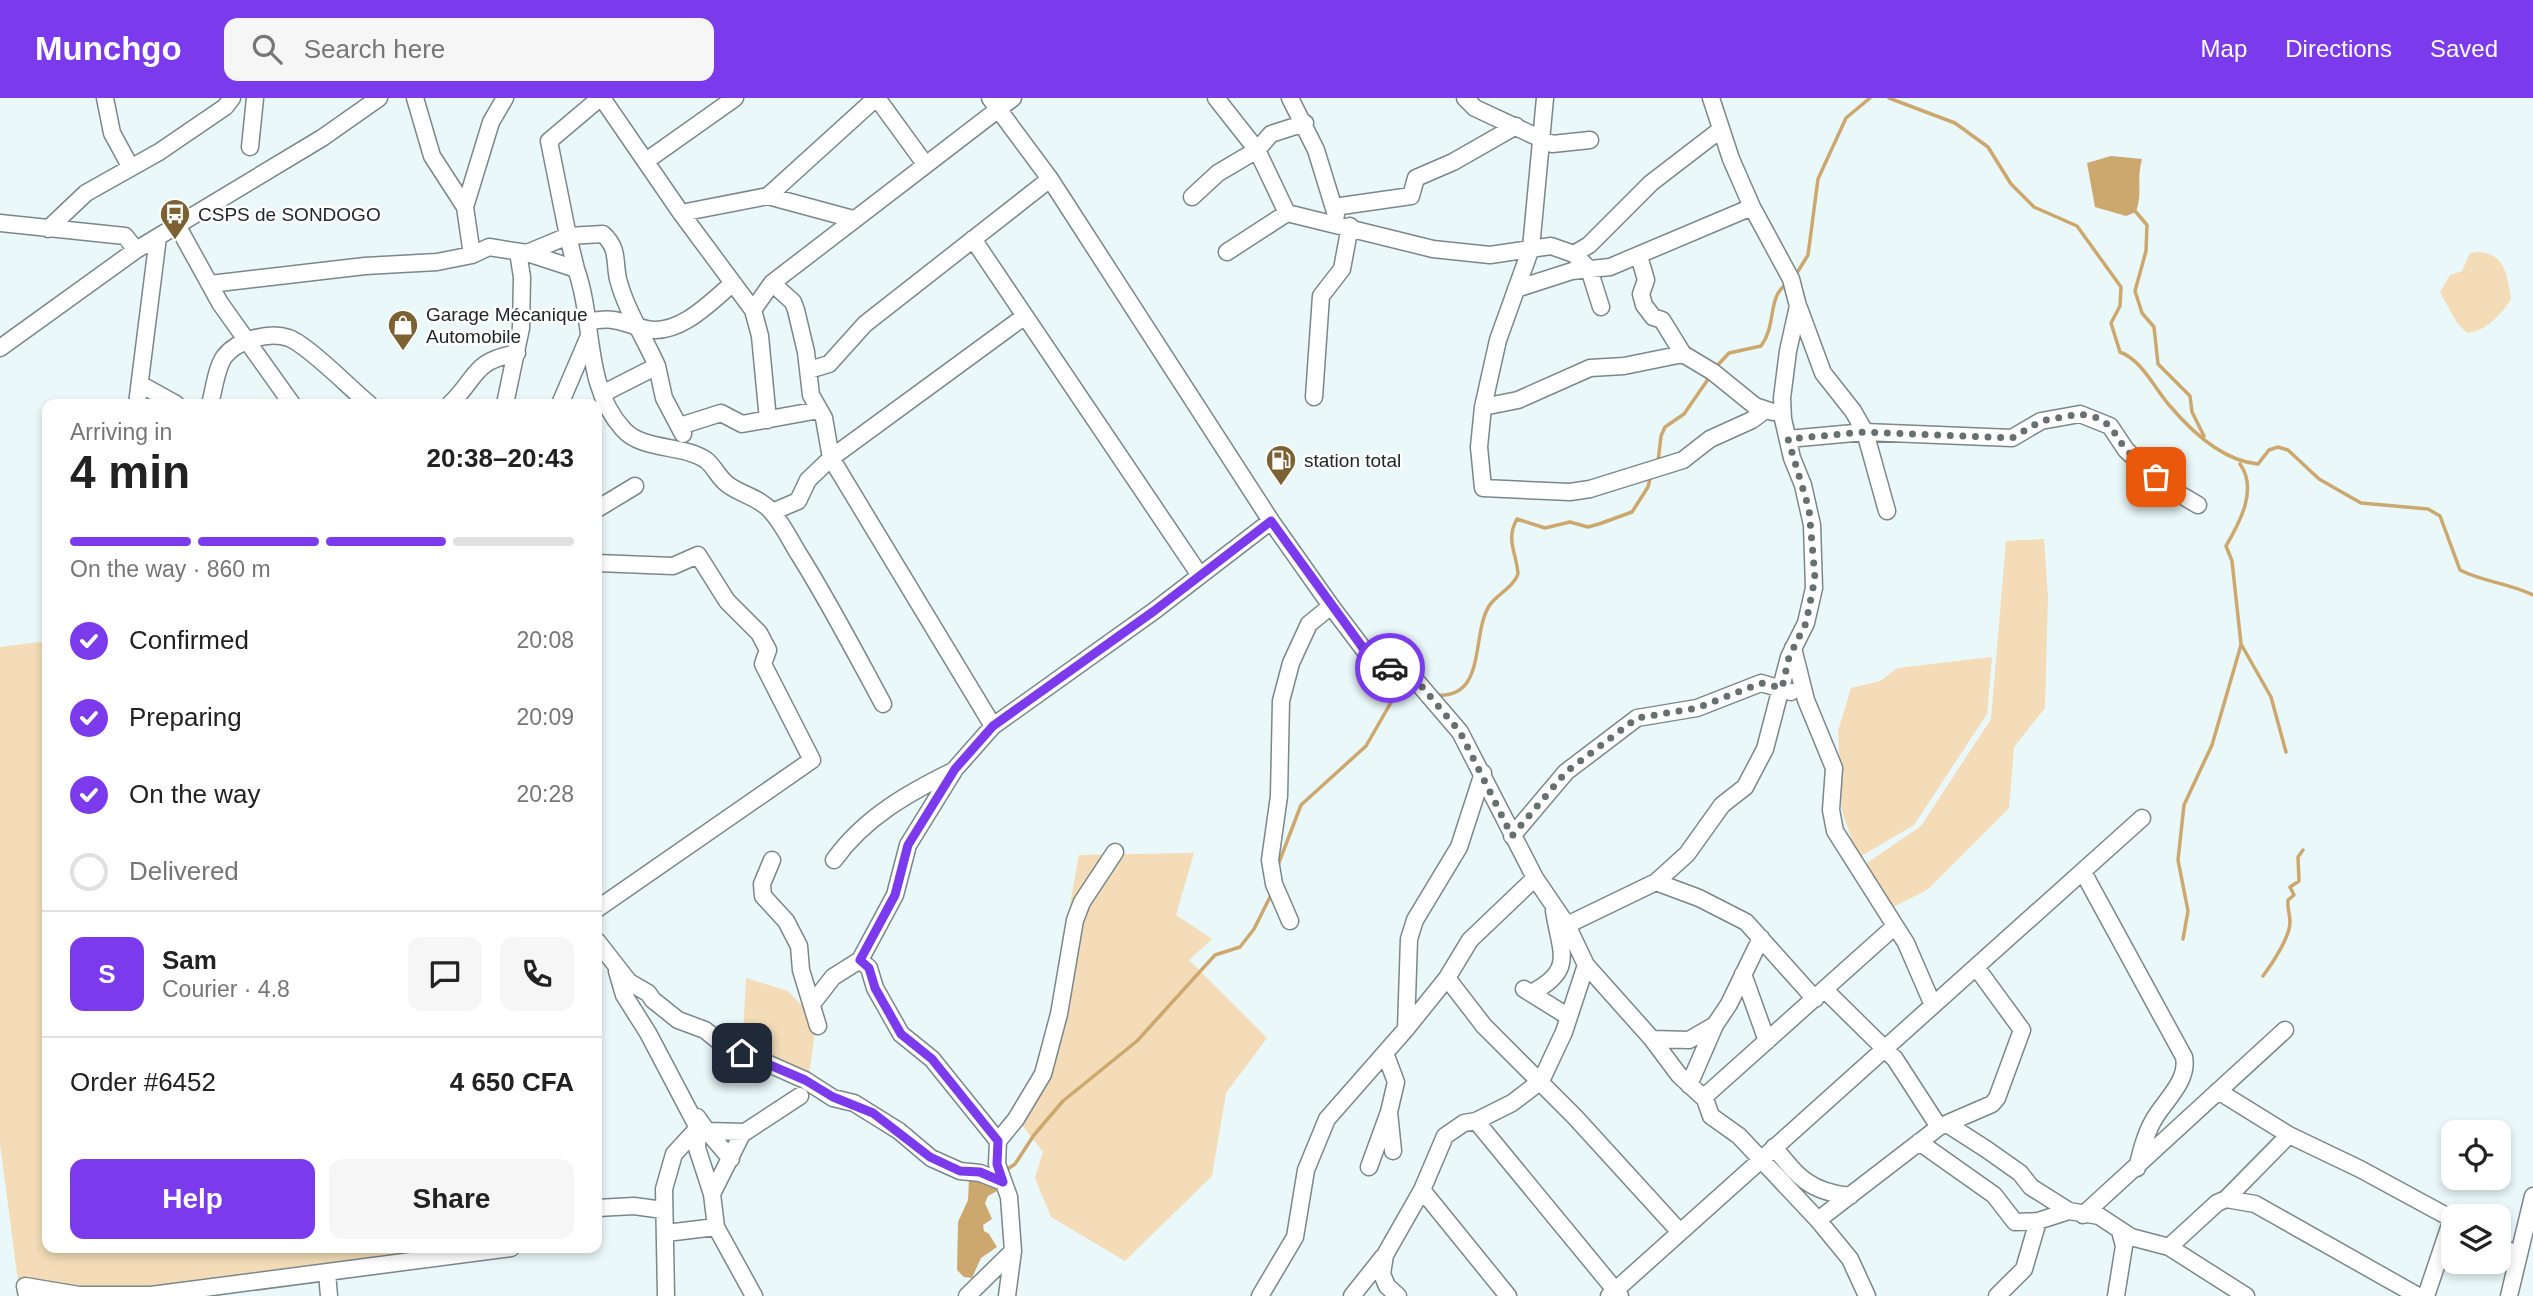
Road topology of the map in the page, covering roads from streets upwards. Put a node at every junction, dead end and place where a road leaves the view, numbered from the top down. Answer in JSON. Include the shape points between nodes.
{"nodes":[{"id":1,"x":105,"y":98,"type":"edge"},
{"id":2,"x":232,"y":98,"type":"edge"},
{"id":3,"x":255,"y":98,"type":"edge"},
{"id":4,"x":379,"y":98,"type":"edge"},
{"id":5,"x":415,"y":98,"type":"edge"},
{"id":6,"x":505,"y":98,"type":"edge"},
{"id":7,"x":601,"y":98,"type":"edge"},
{"id":8,"x":735,"y":98,"type":"edge"},
{"id":9,"x":876,"y":98,"type":"edge"},
{"id":10,"x":1013,"y":98,"type":"edge"},
{"id":11,"x":1216,"y":98,"type":"edge"},
{"id":12,"x":1290,"y":98,"type":"edge"},
{"id":13,"x":1465,"y":98,"type":"edge"},
{"id":14,"x":1545,"y":98,"type":"edge"},
{"id":15,"x":1711,"y":98,"type":"edge"},
{"id":16,"x":993,"y":103,"type":"edge"},
{"id":17,"x":1305,"y":123,"type":"junction"},
{"id":18,"x":1516,"y":126,"type":"junction"},
{"id":19,"x":1720,"y":130,"type":"junction"},
{"id":20,"x":1540,"y":137,"type":"junction"},
{"id":21,"x":1590,"y":140,"type":"dead end"},
{"id":22,"x":250,"y":147,"type":"dead end"},
{"id":23,"x":1257,"y":150,"type":"junction"},
{"id":24,"x":646,"y":161,"type":"junction"},
{"id":25,"x":925,"y":164,"type":"junction"},
{"id":26,"x":131,"y":168,"type":"junction"},
{"id":27,"x":1050,"y":179,"type":"junction"},
{"id":28,"x":768,"y":197,"type":"junction"},
{"id":29,"x":1192,"y":197,"type":"dead end"},
{"id":30,"x":466,"y":206,"type":"junction"},
{"id":31,"x":1334,"y":206,"type":"junction"},
{"id":32,"x":1752,"y":207,"type":"junction"},
{"id":33,"x":681,"y":213,"type":"junction"},
{"id":34,"x":1287,"y":213,"type":"junction"},
{"id":35,"x":853,"y":219,"type":"junction"},
{"id":36,"x":7,"y":224,"type":"edge"},
{"id":37,"x":177,"y":225,"type":"junction"},
{"id":38,"x":1344,"y":225,"type":"junction"},
{"id":39,"x":48,"y":229,"type":"junction"},
{"id":40,"x":568,"y":236,"type":"junction"},
{"id":41,"x":0,"y":237,"type":"edge"},
{"id":42,"x":158,"y":237,"type":"junction"},
{"id":43,"x":974,"y":240,"type":"junction"},
{"id":44,"x":1531,"y":248,"type":"junction"},
{"id":45,"x":136,"y":250,"type":"junction"},
{"id":46,"x":1227,"y":251,"type":"dead end"},
{"id":47,"x":523,"y":252,"type":"junction"},
{"id":48,"x":1574,"y":254,"type":"junction"},
{"id":49,"x":472,"y":255,"type":"junction"},
{"id":50,"x":1639,"y":256,"type":"junction"},
{"id":51,"x":576,"y":269,"type":"junction"},
{"id":52,"x":1590,"y":269,"type":"junction"},
{"id":53,"x":733,"y":283,"type":"junction"},
{"id":54,"x":772,"y":283,"type":"junction"},
{"id":55,"x":210,"y":284,"type":"junction"},
{"id":56,"x":1516,"y":289,"type":"junction"},
{"id":57,"x":1798,"y":306,"type":"junction"},
{"id":58,"x":1601,"y":307,"type":"dead end"},
{"id":59,"x":753,"y":310,"type":"junction"},
{"id":60,"x":1025,"y":316,"type":"junction"},
{"id":61,"x":639,"y":326,"type":"junction"},
{"id":62,"x":588,"y":329,"type":"junction"},
{"id":63,"x":248,"y":340,"type":"junction"},
{"id":64,"x":0,"y":348,"type":"edge"},
{"id":65,"x":517,"y":353,"type":"junction"},
{"id":66,"x":1683,"y":354,"type":"junction"},
{"id":67,"x":657,"y":366,"type":"junction"},
{"id":68,"x":809,"y":370,"type":"junction"},
{"id":69,"x":140,"y":384,"type":"junction"},
{"id":70,"x":602,"y":394,"type":"junction"},
{"id":71,"x":1314,"y":397,"type":"dead end"},
{"id":72,"x":137,"y":399,"type":"edge"},
{"id":73,"x":167,"y":399,"type":"edge"},
{"id":74,"x":212,"y":399,"type":"edge"},
{"id":75,"x":289,"y":399,"type":"edge"},
{"id":76,"x":363,"y":399,"type":"edge"},
{"id":77,"x":454,"y":399,"type":"edge"},
{"id":78,"x":506,"y":399,"type":"edge"},
{"id":79,"x":562,"y":399,"type":"edge"},
{"id":80,"x":1483,"y":407,"type":"junction"},
{"id":81,"x":819,"y":410,"type":"junction"},
{"id":82,"x":1764,"y":411,"type":"junction"},
{"id":83,"x":1783,"y":412,"type":"junction"},
{"id":84,"x":768,"y":420,"type":"junction"},
{"id":85,"x":680,"y":426,"type":"junction"},
{"id":86,"x":1864,"y":432,"type":"junction"},
{"id":87,"x":1788,"y":439,"type":"junction"},
{"id":88,"x":689,"y":451,"type":"junction"},
{"id":89,"x":831,"y":458,"type":"junction"},
{"id":90,"x":635,"y":486,"type":"dead end"},
{"id":91,"x":2198,"y":505,"type":"dead end"},
{"id":92,"x":602,"y":506,"type":"edge"},
{"id":93,"x":1887,"y":511,"type":"dead end"},
{"id":94,"x":772,"y":512,"type":"junction"},
{"id":95,"x":1271,"y":521,"type":"junction"},
{"id":96,"x":602,"y":563,"type":"edge"},
{"id":97,"x":1199,"y":574,"type":"junction"},
{"id":98,"x":1331,"y":606,"type":"junction"},
{"id":99,"x":1793,"y":648,"type":"junction"},
{"id":100,"x":1782,"y":688,"type":"junction"},
{"id":101,"x":1805,"y":699,"type":"junction"},
{"id":102,"x":883,"y":704,"type":"dead end"},
{"id":103,"x":993,"y":726,"type":"junction"},
{"id":104,"x":955,"y":769,"type":"junction"},
{"id":105,"x":1483,"y":773,"type":"junction"},
{"id":106,"x":2142,"y":818,"type":"dead end"},
{"id":107,"x":1512,"y":836,"type":"junction"},
{"id":108,"x":1115,"y":852,"type":"dead end"},
{"id":109,"x":772,"y":860,"type":"dead end"},
{"id":110,"x":834,"y":860,"type":"dead end"},
{"id":111,"x":2083,"y":872,"type":"junction"},
{"id":112,"x":1535,"y":878,"type":"junction"},
{"id":113,"x":1656,"y":882,"type":"junction"},
{"id":114,"x":602,"y":906,"type":"edge"},
{"id":115,"x":1554,"y":906,"type":"junction"},
{"id":116,"x":1290,"y":921,"type":"dead end"},
{"id":117,"x":1567,"y":925,"type":"junction"},
{"id":118,"x":1894,"y":927,"type":"junction"},
{"id":119,"x":1761,"y":938,"type":"junction"},
{"id":120,"x":602,"y":948,"type":"edge"},
{"id":121,"x":860,"y":960,"type":"junction"},
{"id":122,"x":1586,"y":965,"type":"junction"},
{"id":123,"x":1563,"y":966,"type":"junction"},
{"id":124,"x":1976,"y":967,"type":"junction"},
{"id":125,"x":617,"y":971,"type":"junction"},
{"id":126,"x":1743,"y":974,"type":"junction"},
{"id":127,"x":1447,"y":978,"type":"junction"},
{"id":128,"x":1820,"y":994,"type":"junction"},
{"id":129,"x":1574,"y":1001,"type":"junction"},
{"id":130,"x":813,"y":1003,"type":"junction"},
{"id":131,"x":1932,"y":1003,"type":"junction"},
{"id":132,"x":1569,"y":1017,"type":"junction"},
{"id":133,"x":1715,"y":1025,"type":"junction"},
{"id":134,"x":818,"y":1026,"type":"dead end"},
{"id":135,"x":1406,"y":1029,"type":"junction"},
{"id":136,"x":2285,"y":1030,"type":"dead end"},
{"id":137,"x":1652,"y":1040,"type":"junction"},
{"id":138,"x":1767,"y":1041,"type":"junction"},
{"id":139,"x":1885,"y":1048,"type":"junction"},
{"id":140,"x":1385,"y":1054,"type":"junction"},
{"id":141,"x":1684,"y":1080,"type":"junction"},
{"id":142,"x":1541,"y":1081,"type":"junction"},
{"id":143,"x":2218,"y":1091,"type":"junction"},
{"id":144,"x":800,"y":1096,"type":"dead end"},
{"id":145,"x":1704,"y":1097,"type":"junction"},
{"id":146,"x":1389,"y":1112,"type":"junction"},
{"id":147,"x":1476,"y":1121,"type":"junction"},
{"id":148,"x":699,"y":1126,"type":"junction"},
{"id":149,"x":1943,"y":1126,"type":"junction"},
{"id":150,"x":745,"y":1132,"type":"junction"},
{"id":151,"x":2288,"y":1135,"type":"junction"},
{"id":152,"x":998,"y":1141,"type":"junction"},
{"id":153,"x":1919,"y":1142,"type":"junction"},
{"id":154,"x":1774,"y":1147,"type":"junction"},
{"id":155,"x":1393,"y":1151,"type":"dead end"},
{"id":156,"x":731,"y":1159,"type":"junction"},
{"id":157,"x":1761,"y":1159,"type":"junction"},
{"id":158,"x":1369,"y":1167,"type":"dead end"},
{"id":159,"x":2137,"y":1168,"type":"junction"},
{"id":160,"x":1003,"y":1182,"type":"junction"},
{"id":161,"x":1793,"y":1182,"type":"junction"},
{"id":162,"x":1422,"y":1190,"type":"junction"},
{"id":163,"x":712,"y":1194,"type":"junction"},
{"id":164,"x":1850,"y":1196,"type":"junction"},
{"id":165,"x":2533,"y":1196,"type":"edge"},
{"id":166,"x":2226,"y":1199,"type":"junction"},
{"id":167,"x":602,"y":1208,"type":"edge"},
{"id":168,"x":663,"y":1210,"type":"junction"},
{"id":169,"x":2076,"y":1213,"type":"junction"},
{"id":170,"x":2441,"y":1213,"type":"edge"},
{"id":171,"x":1818,"y":1220,"type":"junction"},
{"id":172,"x":2038,"y":1221,"type":"junction"},
{"id":173,"x":716,"y":1227,"type":"junction"},
{"id":174,"x":1679,"y":1231,"type":"junction"},
{"id":175,"x":2120,"y":1231,"type":"junction"},
{"id":176,"x":666,"y":1233,"type":"junction"},
{"id":177,"x":2169,"y":1247,"type":"junction"},
{"id":178,"x":1013,"y":1251,"type":"junction"},
{"id":179,"x":2511,"y":1252,"type":"edge"},
{"id":180,"x":474,"y":1253,"type":"edge"},
{"id":181,"x":2441,"y":1253,"type":"edge"},
{"id":182,"x":1385,"y":1255,"type":"junction"},
{"id":183,"x":2518,"y":1256,"type":"junction"},
{"id":184,"x":327,"y":1273,"type":"junction"},
{"id":185,"x":1268,"y":1293,"type":"edge"},
{"id":186,"x":1615,"y":1294,"type":"edge"},
{"id":187,"x":94,"y":1295,"type":"edge"},
{"id":188,"x":27,"y":1296,"type":"edge"},
{"id":189,"x":329,"y":1296,"type":"edge"},
{"id":190,"x":666,"y":1296,"type":"edge"},
{"id":191,"x":754,"y":1296,"type":"edge"},
{"id":192,"x":967,"y":1296,"type":"edge"},
{"id":193,"x":1007,"y":1296,"type":"edge"},
{"id":194,"x":1353,"y":1296,"type":"edge"},
{"id":195,"x":1398,"y":1296,"type":"edge"},
{"id":196,"x":1508,"y":1296,"type":"edge"},
{"id":197,"x":1867,"y":1296,"type":"edge"},
{"id":198,"x":1997,"y":1296,"type":"edge"},
{"id":199,"x":2116,"y":1296,"type":"edge"},
{"id":200,"x":2246,"y":1296,"type":"edge"},
{"id":201,"x":2418,"y":1296,"type":"edge"},
{"id":202,"x":2426,"y":1296,"type":"edge"},
{"id":203,"x":2509,"y":1296,"type":"edge"}],
"edges":[{"from":1,"to":26,"type":"street","via":[[112,134]]},
{"from":2,"to":26,"type":"street"},
{"from":3,"to":22,"type":"street"},
{"from":4,"to":37,"type":"street","via":[[322,138]]},
{"from":5,"to":30,"type":"street","via":[[432,156]]},
{"from":6,"to":30,"type":"street","via":[[491,122]]},
{"from":7,"to":24,"type":"street"},
{"from":7,"to":40,"type":"street","via":[[549,141]]},
{"from":8,"to":24,"type":"street"},
{"from":9,"to":25,"type":"street"},
{"from":9,"to":28,"type":"street"},
{"from":10,"to":16,"type":"street"},
{"from":11,"to":23,"type":"street"},
{"from":12,"to":17,"type":"street"},
{"from":13,"to":18,"type":"street","via":[[1475,108]]},
{"from":14,"to":20,"type":"street"},
{"from":15,"to":19,"type":"street"},
{"from":16,"to":25,"type":"street"},
{"from":16,"to":27,"type":"street"},
{"from":17,"to":23,"type":"street","via":[[1271,134]]},
{"from":17,"to":31,"type":"street"},
{"from":18,"to":20,"type":"street"},
{"from":18,"to":31,"type":"street","via":[[1416,178],[1411,196]]},
{"from":19,"to":32,"type":"street"},
{"from":19,"to":48,"type":"street","via":[[1651,183],[1589,245]]},
{"from":20,"to":21,"type":"street","via":[[1552,144]]},
{"from":20,"to":44,"type":"street"},
{"from":23,"to":29,"type":"street","via":[[1218,173]]},
{"from":23,"to":34,"type":"street"},
{"from":24,"to":33,"type":"street"},
{"from":25,"to":35,"type":"street"},
{"from":26,"to":39,"type":"street","via":[[86,193]]},
{"from":27,"to":43,"type":"street"},
{"from":27,"to":95,"type":"street"},
{"from":28,"to":33,"type":"street"},
{"from":28,"to":35,"type":"street"},
{"from":30,"to":49,"type":"street"},
{"from":31,"to":38,"type":"street"},
{"from":32,"to":50,"type":"street"},
{"from":32,"to":57,"type":"street","via":[[1791,279]]},
{"from":33,"to":53,"type":"street"},
{"from":34,"to":38,"type":"street"},
{"from":34,"to":46,"type":"street"},
{"from":35,"to":54,"type":"street"},
{"from":36,"to":39,"type":"street"},
{"from":36,"to":41,"type":"street"},
{"from":37,"to":42,"type":"street"},
{"from":37,"to":55,"type":"street"},
{"from":38,"to":44,"type":"street","via":[[1433,249],[1490,255]]},
{"from":38,"to":71,"type":"street","via":[[1342,269],[1321,296]]},
{"from":39,"to":45,"type":"street","via":[[125,236]]},
{"from":40,"to":47,"type":"street"},
{"from":40,"to":51,"type":"street"},
{"from":40,"to":61,"type":"street","via":[[603,234],[611,242],[618,279]]},
{"from":42,"to":45,"type":"street"},
{"from":42,"to":69,"type":"street"},
{"from":43,"to":60,"type":"street"},
{"from":43,"to":68,"type":"street","via":[[865,324],[828,365]]},
{"from":44,"to":48,"type":"street","via":[[1551,246]]},
{"from":44,"to":56,"type":"street"},
{"from":45,"to":64,"type":"street"},
{"from":47,"to":49,"type":"street","via":[[489,247]]},
{"from":47,"to":51,"type":"street"},
{"from":47,"to":65,"type":"street"},
{"from":48,"to":52,"type":"street"},
{"from":49,"to":55,"type":"street"},
{"from":50,"to":52,"type":"street"},
{"from":50,"to":66,"type":"street","via":[[1646,280],[1641,294],[1644,305],[1662,320]]},
{"from":51,"to":62,"type":"street","via":[[586,300]]},
{"from":52,"to":56,"type":"street"},
{"from":52,"to":58,"type":"street"},
{"from":53,"to":59,"type":"street"},
{"from":53,"to":61,"type":"street","via":[[680,324],[654,330]]},
{"from":54,"to":59,"type":"street"},
{"from":54,"to":68,"type":"street","via":[[793,302]]},
{"from":55,"to":63,"type":"street"},
{"from":56,"to":80,"type":"street","via":[[1498,340]]},
{"from":57,"to":83,"type":"street","via":[[1788,351]]},
{"from":57,"to":86,"type":"street","via":[[1823,373]]},
{"from":59,"to":84,"type":"street"},
{"from":60,"to":89,"type":"street"},
{"from":60,"to":97,"type":"street"},
{"from":61,"to":62,"type":"street","via":[[611,318]]},
{"from":61,"to":67,"type":"street"},
{"from":62,"to":70,"type":"street"},
{"from":62,"to":79,"type":"street"},
{"from":63,"to":74,"type":"street","via":[[224,358]]},
{"from":63,"to":75,"type":"street"},
{"from":63,"to":76,"type":"street","via":[[289,338]]},
{"from":65,"to":77,"type":"street","via":[[481,366]]},
{"from":65,"to":78,"type":"street"},
{"from":66,"to":80,"type":"street","via":[[1590,368],[1518,400]]},
{"from":66,"to":82,"type":"street"},
{"from":67,"to":70,"type":"street"},
{"from":67,"to":85,"type":"street","via":[[664,398]]},
{"from":68,"to":81,"type":"street","via":[[811,395]]},
{"from":69,"to":72,"type":"street"},
{"from":69,"to":73,"type":"street"},
{"from":70,"to":88,"type":"street","via":[[625,432],[651,444]]},
{"from":80,"to":82,"type":"street","via":[[1479,447],[1483,488],[1570,492],[1683,460],[1710,439]]},
{"from":81,"to":84,"type":"street"},
{"from":81,"to":89,"type":"street"},
{"from":82,"to":83,"type":"street"},
{"from":83,"to":87,"type":"street"},
{"from":84,"to":85,"type":"street","via":[[737,424],[721,414]]},
{"from":85,"to":88,"type":"street"},
{"from":86,"to":87,"type":"street"},
{"from":86,"to":91,"type":"street","via":[[2012,438],[2041,421],[2080,414],[2110,426],[2144,467]]},
{"from":86,"to":93,"type":"street"},
{"from":87,"to":99,"type":"street","via":[[1809,509],[1815,578],[1806,623]]},
{"from":88,"to":94,"type":"street","via":[[709,463],[731,487],[755,497]]},
{"from":89,"to":94,"type":"street","via":[[808,480],[797,501]]},
{"from":89,"to":103,"type":"street"},
{"from":90,"to":92,"type":"street"},
{"from":94,"to":102,"type":"street"},
{"from":95,"to":97,"type":"street"},
{"from":95,"to":98,"type":"street"},
{"from":96,"to":114,"type":"street","via":[[673,566],[698,555],[727,601],[759,633],[768,650],[763,664],[812,760]]},
{"from":97,"to":103,"type":"street"},
{"from":98,"to":105,"type":"street","via":[[1371,659],[1418,682],[1460,732]]},
{"from":98,"to":116,"type":"street","via":[[1309,624],[1291,663],[1281,701],[1279,796],[1270,860],[1274,884]]},
{"from":99,"to":100,"type":"street"},
{"from":99,"to":101,"type":"street"},
{"from":100,"to":101,"type":"street"},
{"from":100,"to":107,"type":"street","via":[[1761,683],[1697,708],[1637,718],[1566,772]]},
{"from":100,"to":113,"type":"street","via":[[1765,749],[1745,787],[1722,805],[1688,854]]},
{"from":101,"to":118,"type":"street","via":[[1834,768],[1831,810],[1835,831]]},
{"from":103,"to":104,"type":"street"},
{"from":104,"to":110,"type":"street","via":[[901,796],[844,845]]},
{"from":104,"to":121,"type":"street","via":[[908,845],[895,895]]},
{"from":105,"to":107,"type":"street"},
{"from":105,"to":135,"type":"street","via":[[1459,847],[1415,920],[1409,939]]},
{"from":106,"to":111,"type":"street"},
{"from":107,"to":112,"type":"street"},
{"from":108,"to":152,"type":"street","via":[[1075,920],[1043,1074]]},
{"from":109,"to":130,"type":"street","via":[[762,884],[763,896],[786,921],[799,946],[801,970]]},
{"from":111,"to":124,"type":"street"},
{"from":111,"to":159,"type":"street","via":[[2186,1067],[2184,1077],[2152,1122]]},
{"from":112,"to":115,"type":"street"},
{"from":112,"to":127,"type":"street","via":[[1470,940]]},
{"from":113,"to":117,"type":"street"},
{"from":113,"to":119,"type":"street","via":[[1746,922]]},
{"from":115,"to":117,"type":"street"},
{"from":115,"to":123,"type":"street"},
{"from":117,"to":122,"type":"street"},
{"from":118,"to":128,"type":"street"},
{"from":118,"to":131,"type":"street","via":[[1906,943]]},
{"from":119,"to":126,"type":"street"},
{"from":119,"to":128,"type":"street"},
{"from":120,"to":125,"type":"street"},
{"from":121,"to":130,"type":"street","via":[[832,977]]},
{"from":121,"to":152,"type":"street","via":[[869,968],[901,1034],[932,1059]]},
{"from":122,"to":129,"type":"street"},
{"from":122,"to":137,"type":"street"},
{"from":123,"to":129,"type":"street"},
{"from":123,"to":132,"type":"street","via":[[1553,982],[1527,991]]},
{"from":124,"to":131,"type":"street"},
{"from":124,"to":149,"type":"street","via":[[2021,1031],[1997,1098],[1984,1109]]},
{"from":125,"to":148,"type":"street","via":[[624,995]]},
{"from":125,"to":160,"type":"street","via":[[678,1020],[705,1030],[730,1051],[854,1103],[930,1157],[960,1171],[980,1172]]},
{"from":126,"to":133,"type":"street"},
{"from":126,"to":138,"type":"street"},
{"from":127,"to":135,"type":"street"},
{"from":127,"to":142,"type":"street","via":[[1484,1026]]},
{"from":128,"to":138,"type":"street"},
{"from":128,"to":139,"type":"street"},
{"from":129,"to":132,"type":"street"},
{"from":130,"to":134,"type":"street"},
{"from":131,"to":139,"type":"street"},
{"from":132,"to":142,"type":"street"},
{"from":133,"to":137,"type":"street","via":[[1689,1040]]},
{"from":133,"to":141,"type":"street","via":[[1699,1066]]},
{"from":135,"to":140,"type":"street"},
{"from":136,"to":143,"type":"street"},
{"from":137,"to":141,"type":"street"},
{"from":138,"to":145,"type":"street"},
{"from":139,"to":149,"type":"street"},
{"from":139,"to":154,"type":"street"},
{"from":140,"to":146,"type":"street","via":[[1396,1082]]},
{"from":140,"to":185,"type":"street","via":[[1327,1119],[1306,1170],[1295,1237]]},
{"from":141,"to":145,"type":"street"},
{"from":142,"to":147,"type":"street"},
{"from":142,"to":174,"type":"street"},
{"from":143,"to":151,"type":"street"},
{"from":143,"to":159,"type":"street"},
{"from":144,"to":150,"type":"street"},
{"from":145,"to":157,"type":"street","via":[[1711,1116]]},
{"from":146,"to":155,"type":"street"},
{"from":146,"to":158,"type":"street"},
{"from":147,"to":162,"type":"street","via":[[1445,1136]]},
{"from":147,"to":186,"type":"street"},
{"from":148,"to":150,"type":"street"},
{"from":148,"to":156,"type":"street"},
{"from":148,"to":163,"type":"street","via":[[697,1148]]},
{"from":148,"to":168,"type":"street","via":[[674,1154]]},
{"from":149,"to":153,"type":"street"},
{"from":149,"to":169,"type":"street"},
{"from":150,"to":156,"type":"street"},
{"from":151,"to":166,"type":"street"},
{"from":151,"to":170,"type":"street"},
{"from":152,"to":160,"type":"street","via":[[997,1164]]},
{"from":153,"to":164,"type":"street"},
{"from":153,"to":172,"type":"street","via":[[1994,1195],[2015,1222]]},
{"from":154,"to":157,"type":"street"},
{"from":154,"to":161,"type":"street"},
{"from":156,"to":163,"type":"street"},
{"from":157,"to":161,"type":"street"},
{"from":157,"to":174,"type":"street"},
{"from":159,"to":169,"type":"street"},
{"from":160,"to":178,"type":"street","via":[[1009,1197]]},
{"from":161,"to":164,"type":"street"},
{"from":161,"to":171,"type":"street"},
{"from":162,"to":182,"type":"street"},
{"from":162,"to":196,"type":"street"},
{"from":163,"to":173,"type":"street"},
{"from":164,"to":171,"type":"street"},
{"from":165,"to":183,"type":"street"},
{"from":166,"to":177,"type":"street"},
{"from":166,"to":201,"type":"street","via":[[2255,1204]]},
{"from":167,"to":168,"type":"street"},
{"from":168,"to":176,"type":"street"},
{"from":169,"to":172,"type":"street"},
{"from":169,"to":175,"type":"street","via":[[2099,1216]]},
{"from":171,"to":197,"type":"street","via":[[1850,1259]]},
{"from":172,"to":198,"type":"street","via":[[2024,1269]]},
{"from":173,"to":176,"type":"street"},
{"from":173,"to":191,"type":"street"},
{"from":174,"to":186,"type":"street"},
{"from":175,"to":177,"type":"street"},
{"from":175,"to":199,"type":"street","via":[[2123,1246]]},
{"from":176,"to":190,"type":"street"},
{"from":177,"to":200,"type":"street"},
{"from":178,"to":192,"type":"street"},
{"from":178,"to":193,"type":"street"},
{"from":179,"to":183,"type":"street"},
{"from":180,"to":184,"type":"street"},
{"from":181,"to":202,"type":"street"},
{"from":182,"to":194,"type":"street"},
{"from":182,"to":195,"type":"street","via":[[1382,1274]]},
{"from":183,"to":203,"type":"street"},
{"from":184,"to":187,"type":"street","via":[[151,1295]]},
{"from":184,"to":189,"type":"street"},
{"from":187,"to":188,"type":"street","via":[[25,1286]]}]}
